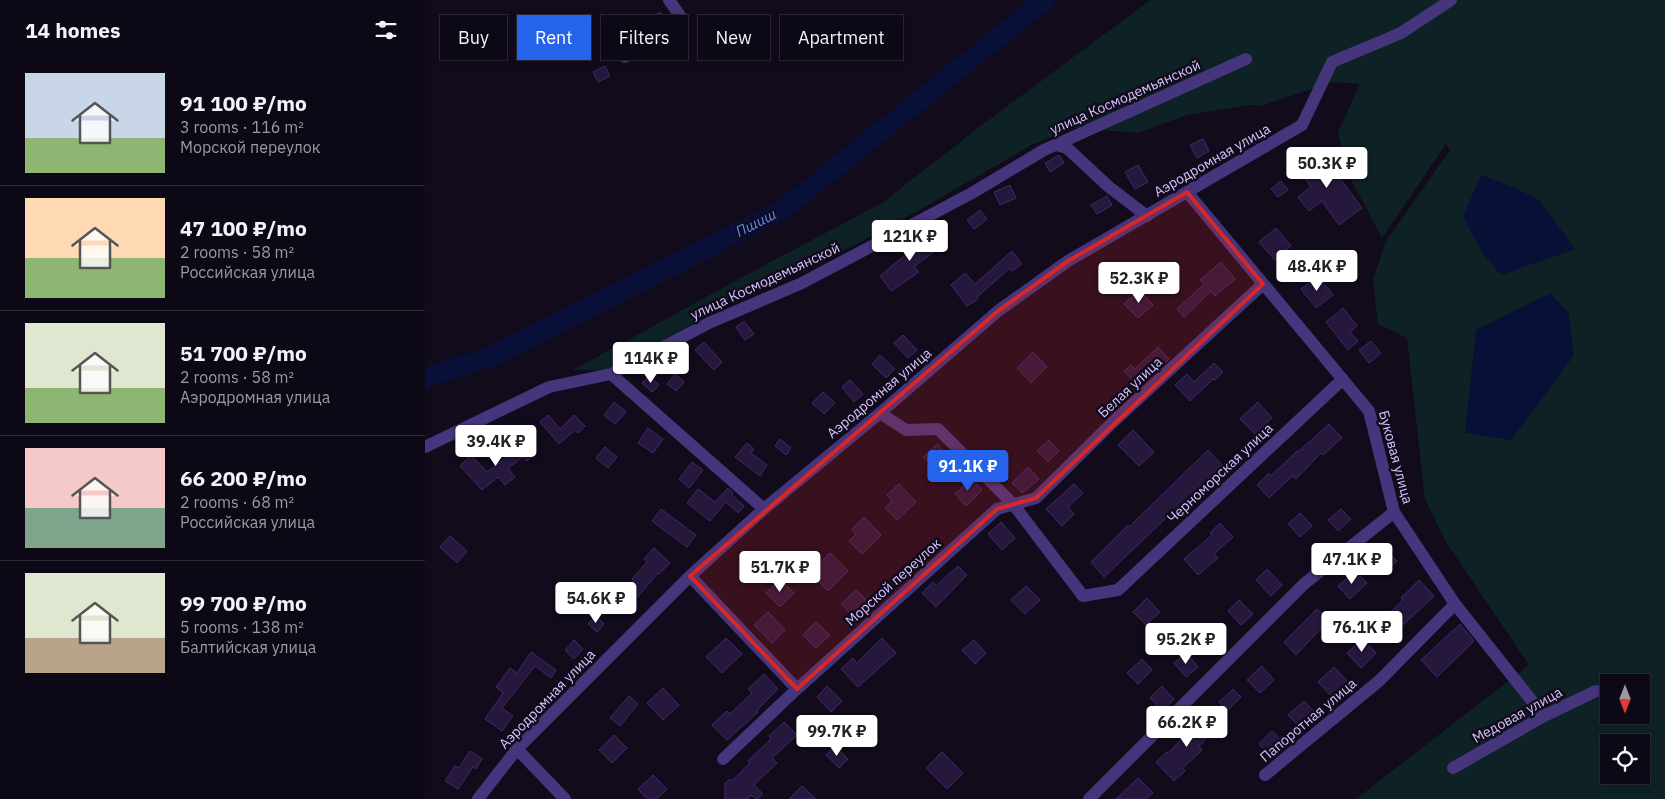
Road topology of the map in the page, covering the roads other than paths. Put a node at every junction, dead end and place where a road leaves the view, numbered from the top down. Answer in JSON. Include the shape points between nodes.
{"nodes":[{"id":1,"x":669,"y":0,"type":"edge"},
{"id":2,"x":1451,"y":0,"type":"edge"},
{"id":3,"x":680,"y":15,"type":"edge"},
{"id":4,"x":1246,"y":59,"type":"dead end"},
{"id":5,"x":1055,"y":145,"type":"junction"},
{"id":6,"x":1187,"y":192,"type":"junction"},
{"id":7,"x":1147,"y":216,"type":"junction"},
{"id":8,"x":1263,"y":284,"type":"junction"},
{"id":9,"x":611,"y":374,"type":"junction"},
{"id":10,"x":1343,"y":379,"type":"junction"},
{"id":11,"x":880,"y":413,"type":"junction"},
{"id":12,"x":425,"y":447,"type":"edge"},
{"id":13,"x":1013,"y":504,"type":"junction"},
{"id":14,"x":764,"y":509,"type":"junction"},
{"id":15,"x":1394,"y":512,"type":"junction"},
{"id":16,"x":690,"y":576,"type":"junction"},
{"id":17,"x":1455,"y":604,"type":"junction"},
{"id":18,"x":797,"y":689,"type":"junction"},
{"id":19,"x":1596,"y":691,"type":"dead end"},
{"id":20,"x":1544,"y":716,"type":"junction"},
{"id":21,"x":517,"y":749,"type":"junction"},
{"id":22,"x":723,"y":759,"type":"dead end"},
{"id":23,"x":1453,"y":768,"type":"dead end"},
{"id":24,"x":1265,"y":775,"type":"dead end"},
{"id":25,"x":478,"y":799,"type":"edge"},
{"id":26,"x":565,"y":799,"type":"edge"},
{"id":27,"x":1089,"y":799,"type":"edge"}],
"edges":[{"from":1,"to":3,"type":"street"},
{"from":2,"to":6,"type":"street","name":"Аэродромная улица","via":[[1401,33],[1331,62],[1302,125]]},
{"from":4,"to":5,"type":"street","name":"улица Космодемьянской"},
{"from":5,"to":7,"type":"street","via":[[1067,148],[1109,187]]},
{"from":5,"to":9,"type":"street","name":"улица Космодемьянской","via":[[802,283],[709,323]]},
{"from":6,"to":7,"type":"street","name":"Аэродромная улица"},
{"from":6,"to":8,"type":"street","name":"Буковая улица"},
{"from":7,"to":11,"type":"street","name":"Аэродромная улица","via":[[1068,262],[998,312]]},
{"from":8,"to":10,"type":"street","name":"Буковая улица"},
{"from":8,"to":13,"type":"street","name":"Белая улица","via":[[1036,498]]},
{"from":9,"to":12,"type":"street","name":"улица Космодемьянской","via":[[549,387]]},
{"from":9,"to":14,"type":"street"},
{"from":10,"to":13,"type":"street","name":"Черноморская улица","via":[[1118,590],[1083,596]]},
{"from":10,"to":15,"type":"street","name":"Буковая улица","via":[[1369,411]]},
{"from":11,"to":13,"type":"street","via":[[906,430],[938,429]]},
{"from":11,"to":14,"type":"street","name":"Аэродромная улица"},
{"from":13,"to":18,"type":"street","name":"Морской переулок","via":[[997,509]]},
{"from":14,"to":16,"type":"street","name":"Аэродромная улица"},
{"from":15,"to":17,"type":"street","name":"Буковая улица"},
{"from":15,"to":27,"type":"street","via":[[1304,584]]},
{"from":16,"to":18,"type":"street"},
{"from":16,"to":21,"type":"street","name":"Аэродромная улица"},
{"from":17,"to":20,"type":"street","name":"Буковая улица"},
{"from":17,"to":24,"type":"street","name":"Папоротная улица","via":[[1379,681]]},
{"from":18,"to":22,"type":"street","name":"Морской переулок"},
{"from":19,"to":20,"type":"street","name":"Медовая улица"},
{"from":20,"to":23,"type":"street","name":"Медовая улица"},
{"from":21,"to":25,"type":"street","name":"Аэродромная улица"},
{"from":21,"to":26,"type":"street"}]}
